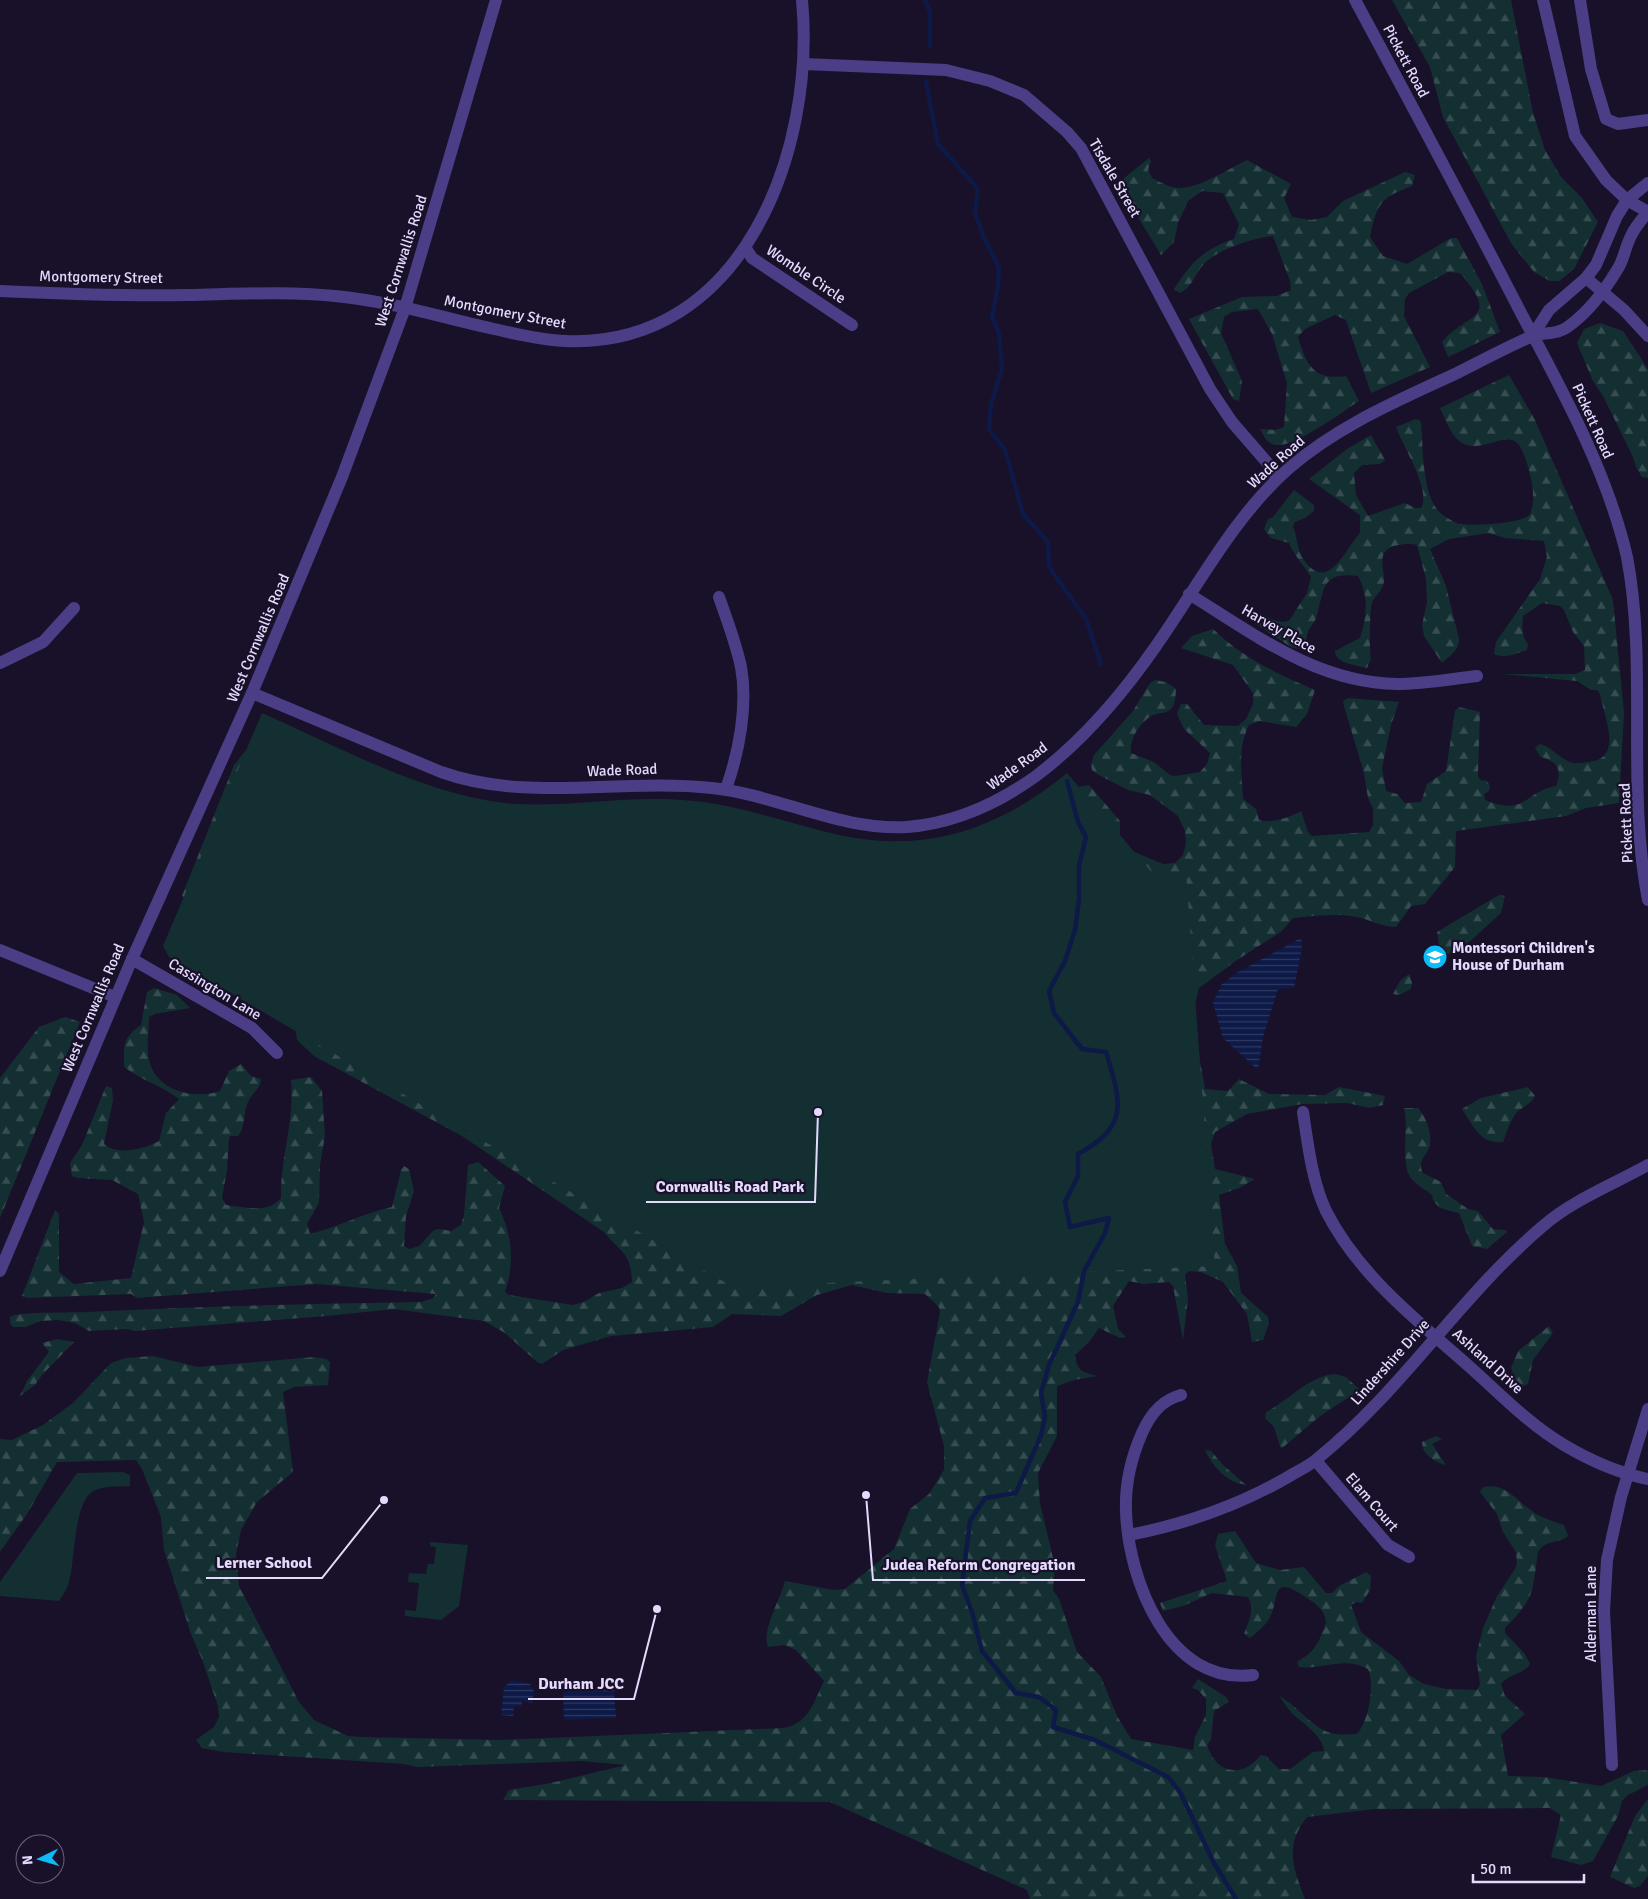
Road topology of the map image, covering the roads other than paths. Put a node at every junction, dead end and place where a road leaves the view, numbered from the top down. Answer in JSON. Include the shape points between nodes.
{"nodes":[{"id":1,"x":496,"y":0,"type":"edge"},
{"id":2,"x":802,"y":0,"type":"edge"},
{"id":3,"x":1355,"y":0,"type":"edge"},
{"id":4,"x":1543,"y":0,"type":"edge"},
{"id":5,"x":1580,"y":0,"type":"edge"},
{"id":6,"x":804,"y":64,"type":"junction"},
{"id":7,"x":1648,"y":120,"type":"edge"},
{"id":8,"x":1648,"y":183,"type":"edge"},
{"id":9,"x":1628,"y":200,"type":"junction"},
{"id":10,"x":1648,"y":212,"type":"edge"},
{"id":11,"x":745,"y":247,"type":"junction"},
{"id":12,"x":1586,"y":278,"type":"junction"},
{"id":13,"x":0,"y":291,"type":"edge"},
{"id":14,"x":1602,"y":291,"type":"junction"},
{"id":15,"x":405,"y":308,"type":"junction"},
{"id":16,"x":852,"y":325,"type":"dead end"},
{"id":17,"x":1533,"y":335,"type":"junction"},
{"id":18,"x":1648,"y":336,"type":"edge"},
{"id":19,"x":1277,"y":479,"type":"junction"},
{"id":20,"x":1189,"y":594,"type":"junction"},
{"id":21,"x":719,"y":597,"type":"dead end"},
{"id":22,"x":74,"y":608,"type":"dead end"},
{"id":23,"x":0,"y":663,"type":"edge"},
{"id":24,"x":1477,"y":676,"type":"dead end"},
{"id":25,"x":252,"y":693,"type":"junction"},
{"id":26,"x":726,"y":789,"type":"junction"},
{"id":27,"x":1648,"y":900,"type":"edge"},
{"id":28,"x":0,"y":950,"type":"edge"},
{"id":29,"x":132,"y":958,"type":"junction"},
{"id":30,"x":115,"y":997,"type":"junction"},
{"id":31,"x":277,"y":1053,"type":"dead end"},
{"id":32,"x":1303,"y":1112,"type":"dead end"},
{"id":33,"x":1648,"y":1166,"type":"edge"},
{"id":34,"x":0,"y":1271,"type":"edge"},
{"id":35,"x":1436,"y":1336,"type":"junction"},
{"id":36,"x":1181,"y":1395,"type":"dead end"},
{"id":37,"x":1648,"y":1409,"type":"edge"},
{"id":38,"x":1316,"y":1460,"type":"junction"},
{"id":39,"x":1628,"y":1475,"type":"junction"},
{"id":40,"x":1648,"y":1479,"type":"edge"},
{"id":41,"x":1130,"y":1535,"type":"junction"},
{"id":42,"x":1409,"y":1557,"type":"dead end"},
{"id":43,"x":1253,"y":1675,"type":"dead end"},
{"id":44,"x":1612,"y":1765,"type":"dead end"}],
"edges":[{"from":1,"to":15,"type":"street","name":"West Cornwallis Road"},
{"from":2,"to":6,"type":"street","name":"Montgomery Street"},
{"from":3,"to":17,"type":"street","name":"Pickett Road"},
{"from":4,"to":9,"type":"street","via":[[1575,136],[1596,168]]},
{"from":5,"to":7,"type":"street","via":[[1591,69],[1606,120],[1618,124]]},
{"from":6,"to":11,"type":"street","name":"Montgomery Street","via":[[801,96],[788,151],[763,216]]},
{"from":6,"to":19,"type":"street","name":"Tisdale Street","via":[[960,73],[990,81],[1035,103],[1081,148],[1210,388],[1242,436],[1271,467]]},
{"from":8,"to":9,"type":"street"},
{"from":9,"to":10,"type":"street"},
{"from":9,"to":12,"type":"street","via":[[1617,216],[1596,265]]},
{"from":10,"to":14,"type":"street","via":[[1630,237],[1619,268]]},
{"from":11,"to":15,"type":"street","name":"Montgomery Street","via":[[727,272],[695,302],[659,324],[616,337],[586,341],[551,340]]},
{"from":11,"to":16,"type":"street","name":"Womble Circle","via":[[752,258]]},
{"from":12,"to":14,"type":"street"},
{"from":12,"to":17,"type":"street","via":[[1549,310]]},
{"from":13,"to":15,"type":"street","name":"Montgomery Street","via":[[153,295],[284,292],[338,296]]},
{"from":14,"to":17,"type":"street","via":[[1588,310],[1560,332]]},
{"from":14,"to":18,"type":"street"},
{"from":15,"to":25,"type":"street","name":"West Cornwallis Road","via":[[336,494]]},
{"from":17,"to":19,"type":"street","name":"Wade Road","via":[[1362,418]]},
{"from":17,"to":27,"type":"street","name":"Pickett Road","via":[[1566,397],[1603,484],[1627,556],[1638,641],[1642,831]]},
{"from":19,"to":20,"type":"street","name":"Wade Road","via":[[1258,499]]},
{"from":20,"to":24,"type":"street","name":"Harvey Place","via":[[1283,653],[1338,675],[1396,684]]},
{"from":20,"to":26,"type":"street","name":"Wade Road","via":[[1156,645],[1096,723],[1047,768],[994,804],[945,821],[907,827],[878,826],[846,822]]},
{"from":21,"to":26,"type":"street","via":[[735,642],[742,687],[742,716],[733,769]]},
{"from":22,"to":23,"type":"street","via":[[43,642]]},
{"from":25,"to":26,"type":"street","name":"Wade Road","via":[[472,782],[534,789],[657,784]]},
{"from":25,"to":29,"type":"street","name":"West Cornwallis Road"},
{"from":28,"to":30,"type":"street"},
{"from":29,"to":30,"type":"street","name":"West Cornwallis Road"},
{"from":29,"to":31,"type":"street","name":"Cassington Lane","via":[[252,1028]]},
{"from":30,"to":34,"type":"street","name":"West Cornwallis Road"},
{"from":32,"to":35,"type":"street","name":"Ashland Drive","via":[[1317,1186],[1341,1237],[1382,1288]]},
{"from":33,"to":35,"type":"street","name":"Lindershire Drive","via":[[1547,1223],[1492,1273]]},
{"from":35,"to":38,"type":"street","name":"Lindershire Drive","via":[[1374,1406]]},
{"from":35,"to":39,"type":"street","name":"Ashland Drive","via":[[1546,1434],[1591,1460]]},
{"from":36,"to":41,"type":"street","via":[[1166,1401],[1153,1414],[1134,1450],[1126,1497]]},
{"from":37,"to":39,"type":"street","name":"Alderman Lane"},
{"from":38,"to":41,"type":"street","name":"Lindershire Drive","via":[[1268,1489],[1223,1510]]},
{"from":38,"to":42,"type":"street","name":"Elam Court","via":[[1388,1545]]},
{"from":39,"to":40,"type":"street","name":"Ashland Drive"},
{"from":39,"to":44,"type":"street","name":"Alderman Lane","via":[[1607,1560],[1605,1582]]},
{"from":41,"to":43,"type":"street","via":[[1140,1585],[1153,1616],[1171,1639],[1192,1660],[1216,1673],[1240,1677]]}]}
